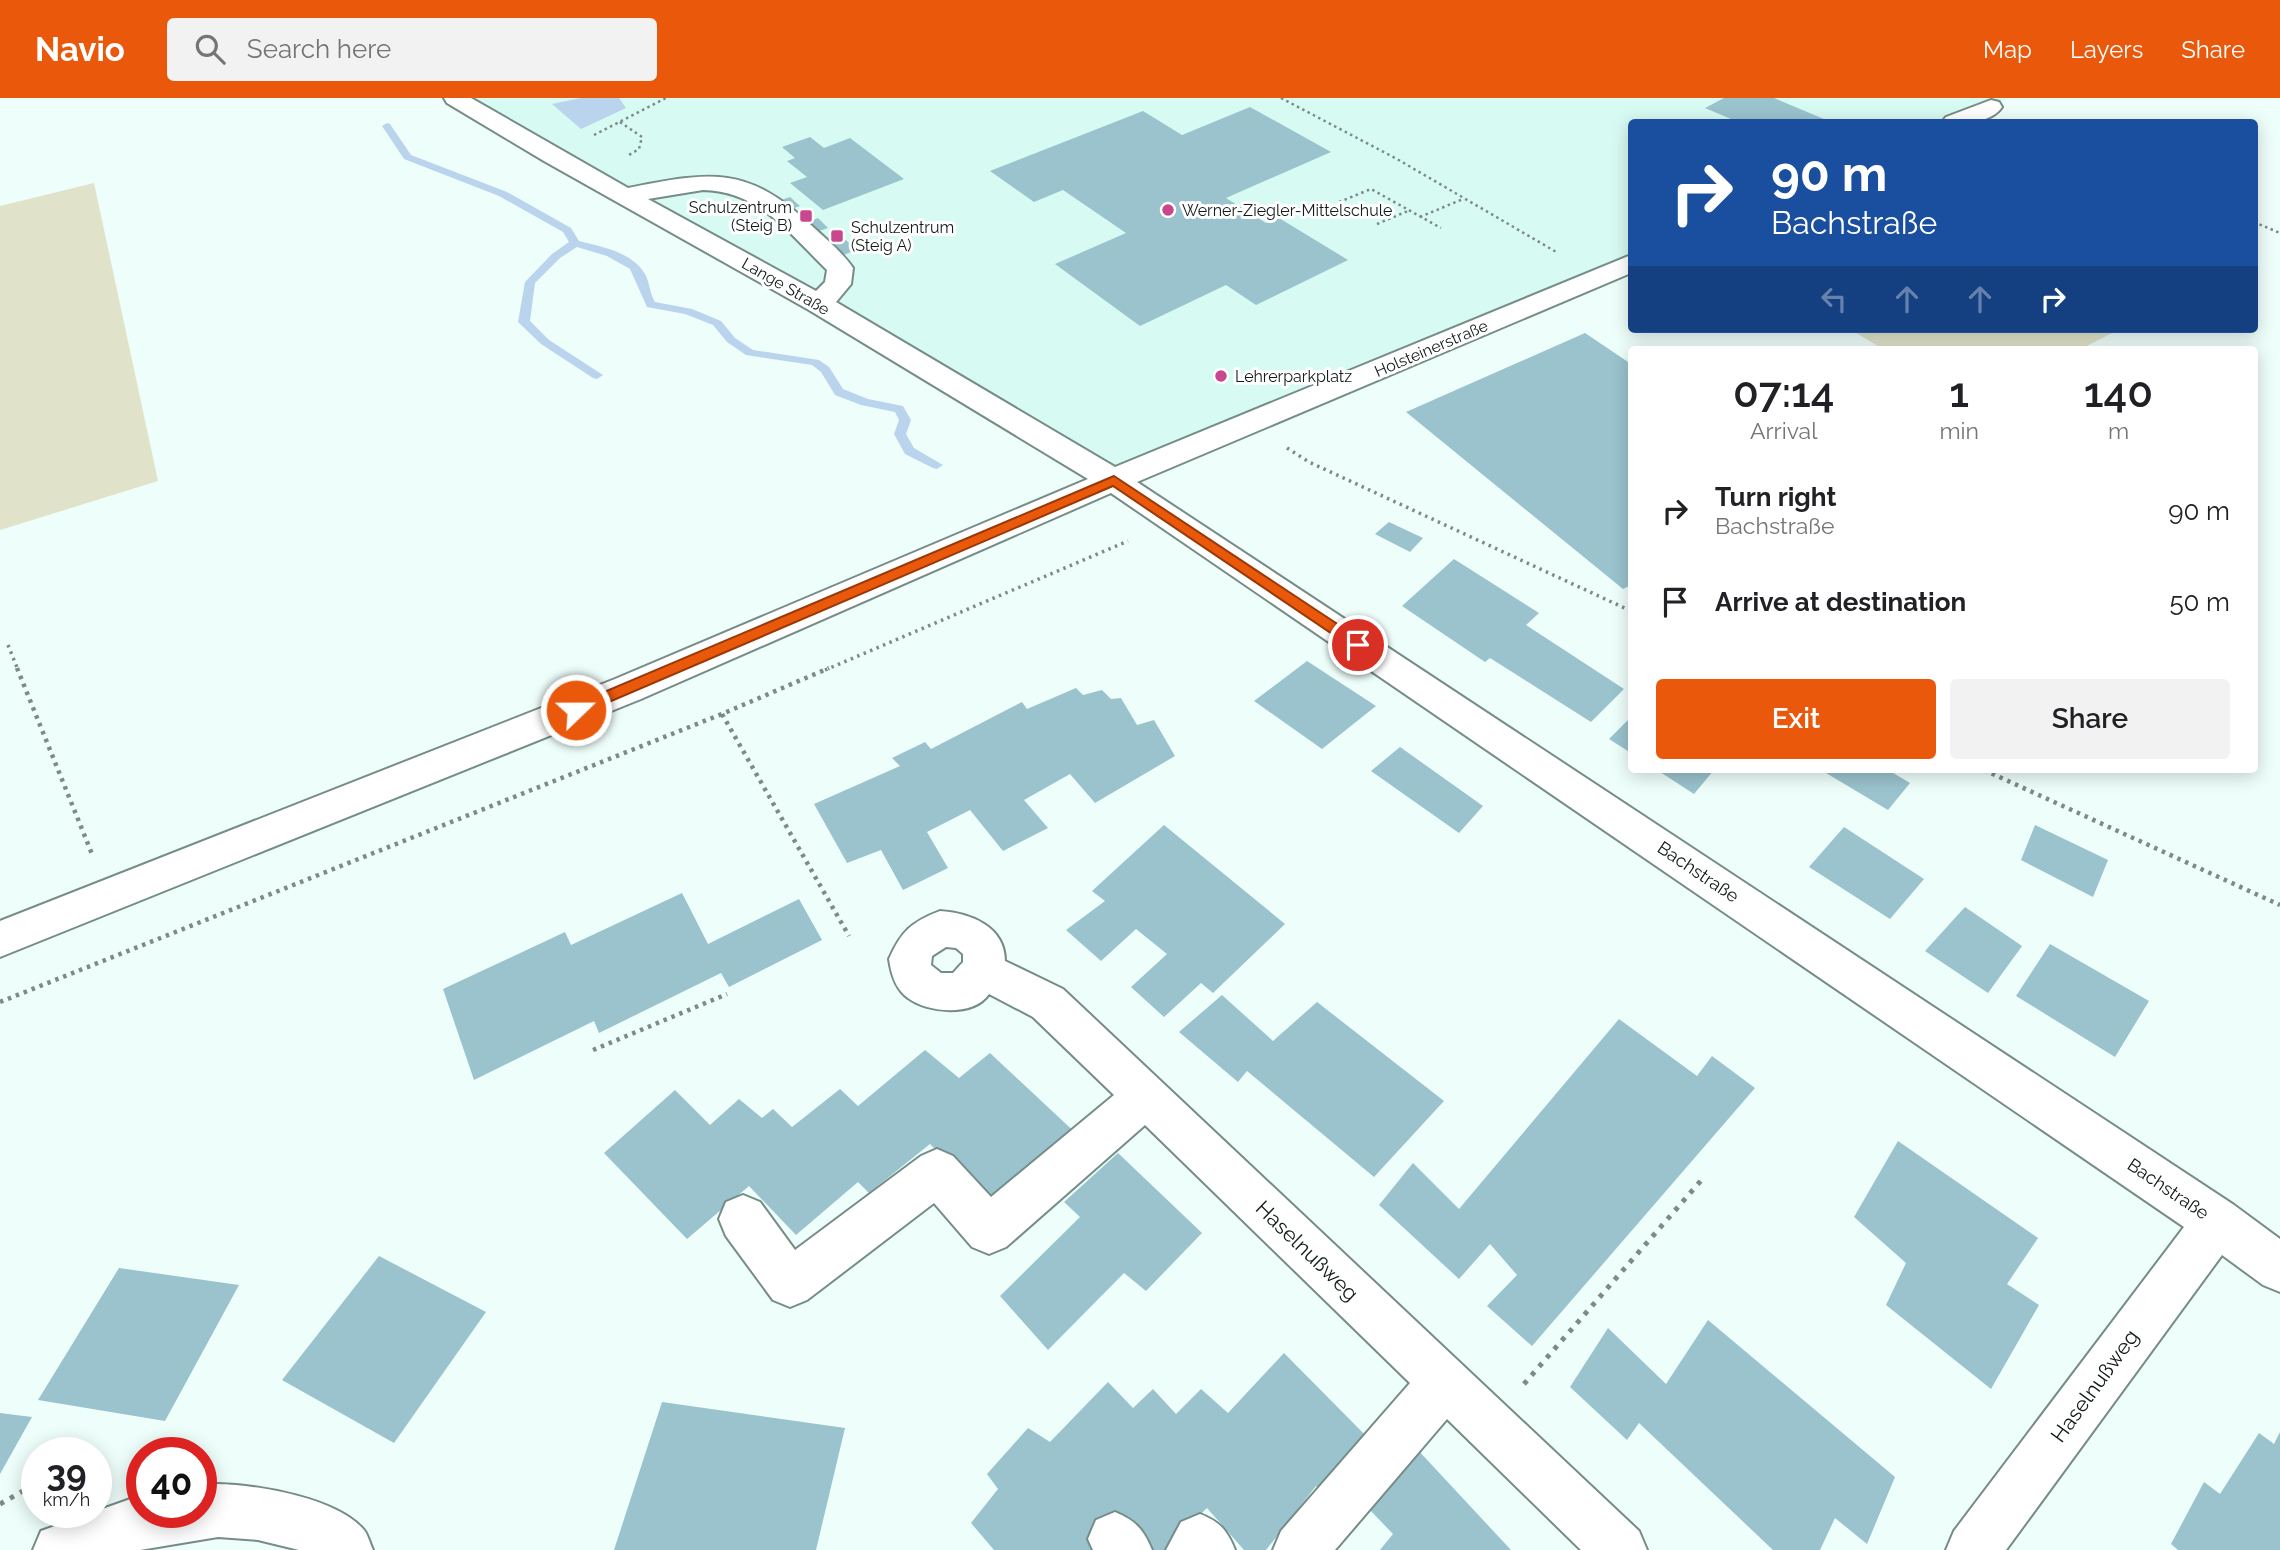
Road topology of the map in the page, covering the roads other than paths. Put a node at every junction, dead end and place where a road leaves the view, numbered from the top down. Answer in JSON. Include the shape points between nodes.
{"nodes":[{"id":1,"x":455,"y":98,"type":"edge"},
{"id":2,"x":1991,"y":107,"type":"dead end"},
{"id":3,"x":1961,"y":119,"type":"edge"},
{"id":4,"x":624,"y":196,"type":"junction"},
{"id":5,"x":1628,"y":264,"type":"edge"},
{"id":6,"x":819,"y":304,"type":"junction"},
{"id":7,"x":1114,"y":480,"type":"junction"},
{"id":8,"x":0,"y":939,"type":"edge"},
{"id":9,"x":982,"y":970,"type":"dead end"},
{"id":10,"x":1146,"y":1096,"type":"junction"},
{"id":11,"x":743,"y":1219,"type":"dead end"},
{"id":12,"x":2217,"y":1222,"type":"junction"},
{"id":13,"x":2280,"y":1268,"type":"edge"},
{"id":14,"x":1445,"y":1382,"type":"junction"},
{"id":15,"x":217,"y":1513,"type":"edge"},
{"id":16,"x":126,"y":1527,"type":"edge"},
{"id":17,"x":60,"y":1550,"type":"edge"},
{"id":18,"x":346,"y":1550,"type":"edge"},
{"id":19,"x":1193,"y":1550,"type":"edge"},
{"id":20,"x":1208,"y":1550,"type":"edge"},
{"id":21,"x":1300,"y":1550,"type":"edge"},
{"id":22,"x":1620,"y":1550,"type":"edge"},
{"id":23,"x":1973,"y":1550,"type":"edge"}],
"edges":[{"from":1,"to":4,"type":"street","name":"Lange Straße"},
{"from":2,"to":3,"type":"street"},
{"from":4,"to":6,"type":"street","name":"Lange Straße"},
{"from":4,"to":6,"type":"street","via":[[696,185],[726,184],[750,190],[788,218],[840,268],[838,284]]},
{"from":5,"to":7,"type":"street","name":"Holsteinerstraße"},
{"from":6,"to":7,"type":"street","name":"Lange Straße"},
{"from":7,"to":8,"type":"street","name":"Holsteinerstraße","via":[[628,689]]},
{"from":7,"to":12,"type":"street","name":"Bachstraße"},
{"from":9,"to":10,"type":"street","name":"Haselnußweg","via":[[1048,1003]]},
{"from":10,"to":11,"type":"street","via":[[989,1230],[937,1172],[790,1283]]},
{"from":10,"to":14,"type":"street","name":"Haselnußweg"},
{"from":12,"to":13,"type":"street","name":"Bachstraße"},
{"from":12,"to":23,"type":"street","name":"Haselnußweg"},
{"from":14,"to":21,"type":"street"},
{"from":14,"to":22,"type":"street","name":"Haselnußweg"},
{"from":15,"to":18,"type":"street","via":[[279,1516],[334,1538]]},
{"from":16,"to":17,"type":"street"},
{"from":19,"to":20,"type":"street","via":[[1200,1541]]}]}
